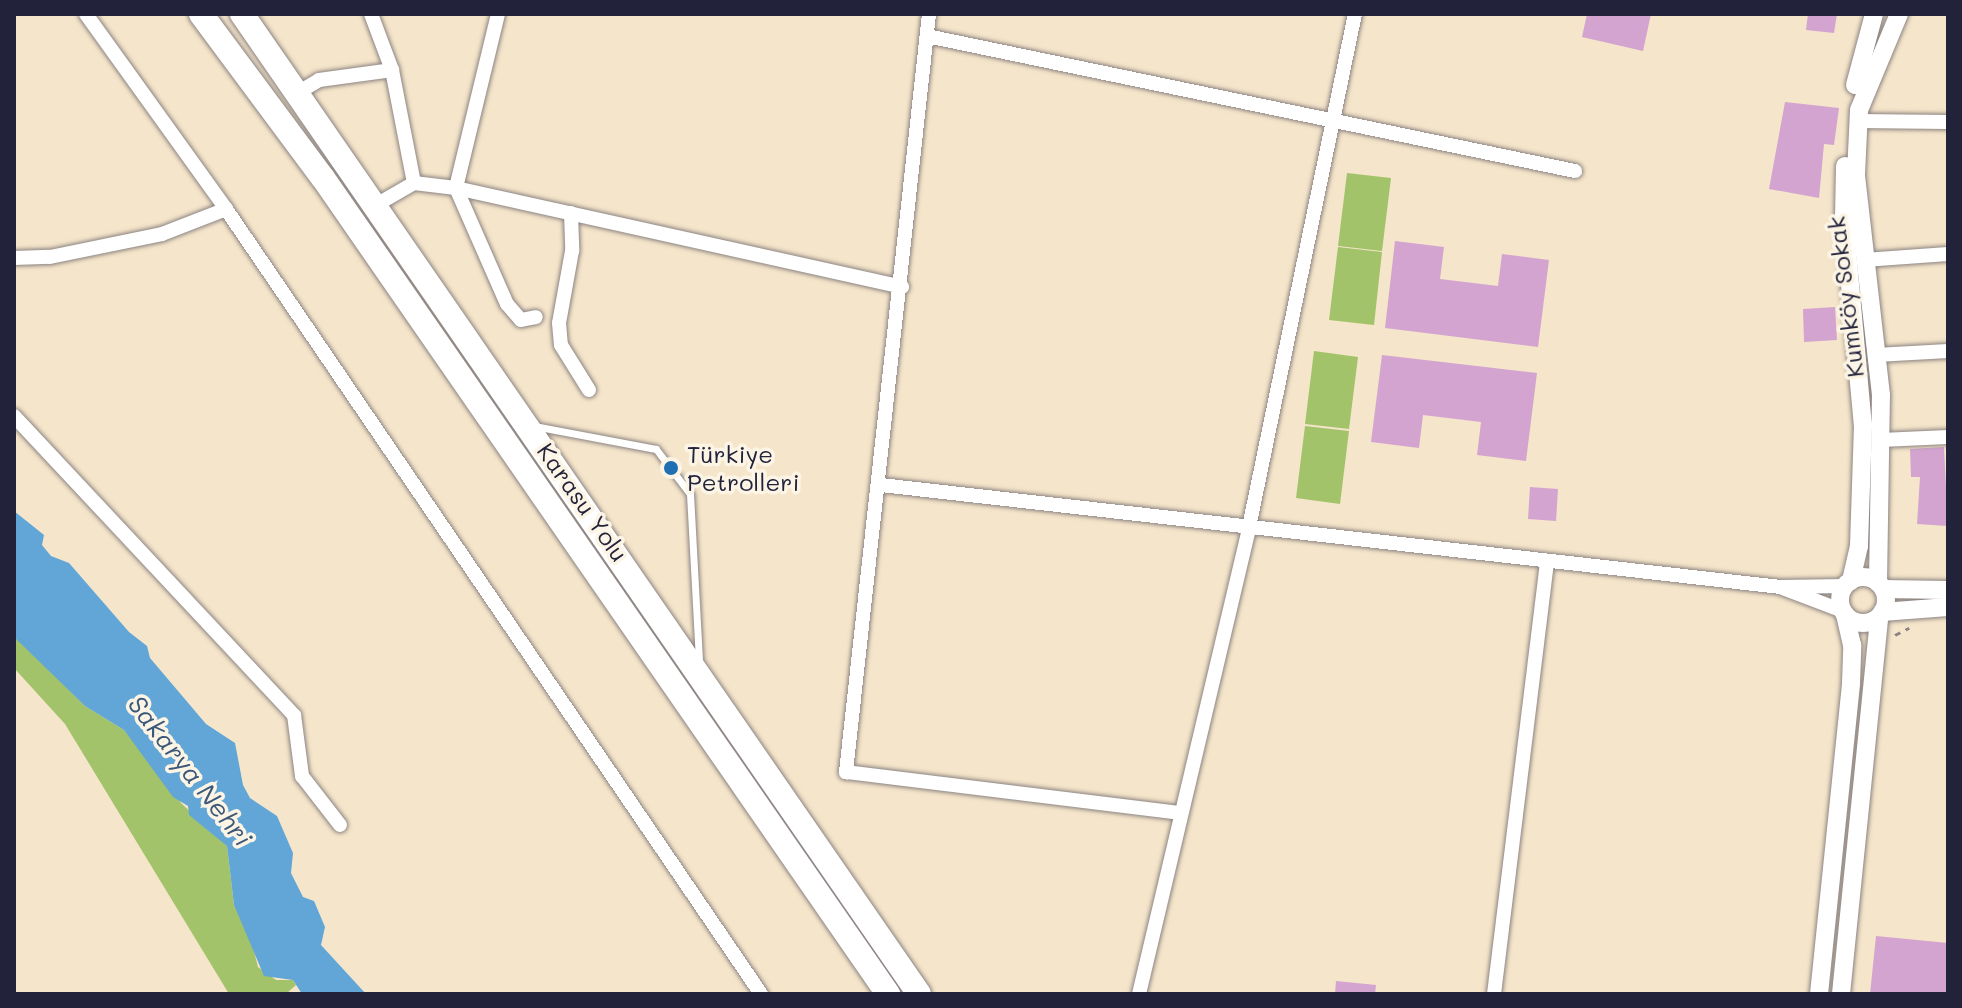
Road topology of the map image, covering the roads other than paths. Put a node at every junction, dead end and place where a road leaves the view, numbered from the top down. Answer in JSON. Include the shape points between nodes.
{"nodes":[{"id":1,"x":86,"y":14,"type":"edge"},
{"id":2,"x":201,"y":14,"type":"edge"},
{"id":3,"x":242,"y":14,"type":"edge"},
{"id":4,"x":371,"y":14,"type":"edge"},
{"id":5,"x":498,"y":14,"type":"edge"},
{"id":6,"x":929,"y":14,"type":"edge"},
{"id":7,"x":1355,"y":14,"type":"edge"},
{"id":8,"x":1874,"y":14,"type":"edge"},
{"id":9,"x":1899,"y":14,"type":"edge"},
{"id":10,"x":927,"y":36,"type":"junction"},
{"id":11,"x":392,"y":70,"type":"junction"},
{"id":12,"x":299,"y":92,"type":"junction"},
{"id":13,"x":1858,"y":121,"type":"junction"},
{"id":14,"x":1334,"y":122,"type":"junction"},
{"id":15,"x":1948,"y":122,"type":"edge"},
{"id":16,"x":1575,"y":171,"type":"dead end"},
{"id":17,"x":414,"y":183,"type":"junction"},
{"id":18,"x":456,"y":188,"type":"junction"},
{"id":19,"x":376,"y":205,"type":"junction"},
{"id":20,"x":226,"y":209,"type":"junction"},
{"id":21,"x":571,"y":213,"type":"junction"},
{"id":22,"x":1948,"y":254,"type":"edge"},
{"id":23,"x":14,"y":258,"type":"edge"},
{"id":24,"x":1864,"y":260,"type":"junction"},
{"id":25,"x":902,"y":287,"type":"junction"},
{"id":26,"x":536,"y":317,"type":"dead end"},
{"id":27,"x":1948,"y":351,"type":"edge"},
{"id":28,"x":1876,"y":355,"type":"junction"},
{"id":29,"x":589,"y":390,"type":"dead end"},
{"id":30,"x":14,"y":416,"type":"edge"},
{"id":31,"x":529,"y":426,"type":"junction"},
{"id":32,"x":1948,"y":437,"type":"edge"},
{"id":33,"x":1881,"y":440,"type":"junction"},
{"id":34,"x":881,"y":485,"type":"junction"},
{"id":35,"x":1249,"y":527,"type":"junction"},
{"id":36,"x":1547,"y":561,"type":"junction"},
{"id":37,"x":1848,"y":583,"type":"junction"},
{"id":38,"x":1880,"y":586,"type":"junction"},
{"id":39,"x":1780,"y":587,"type":"junction"},
{"id":40,"x":1948,"y":590,"type":"edge"},
{"id":41,"x":1948,"y":607,"type":"edge"},
{"id":42,"x":1844,"y":613,"type":"junction"},
{"id":43,"x":1881,"y":614,"type":"junction"},
{"id":44,"x":700,"y":670,"type":"junction"},
{"id":45,"x":1181,"y":813,"type":"junction"},
{"id":46,"x":340,"y":825,"type":"dead end"},
{"id":47,"x":761,"y":994,"type":"edge"},
{"id":48,"x":888,"y":994,"type":"edge"},
{"id":49,"x":919,"y":994,"type":"edge"},
{"id":50,"x":1139,"y":994,"type":"edge"},
{"id":51,"x":1494,"y":994,"type":"edge"},
{"id":52,"x":1819,"y":994,"type":"edge"},
{"id":53,"x":1841,"y":994,"type":"edge"}],
"edges":[{"from":1,"to":20,"type":"street"},
{"from":2,"to":48,"type":"highway","via":[[323,178]]},
{"from":3,"to":12,"type":"highway","name":"Karasu Yolu"},
{"from":4,"to":11,"type":"street"},
{"from":5,"to":18,"type":"street"},
{"from":6,"to":10,"type":"street"},
{"from":7,"to":14,"type":"street"},
{"from":8,"to":37,"type":"main road","name":"Kumköy Sokak","via":[[1849,116],[1845,172],[1848,275],[1863,425],[1859,546]]},
{"from":9,"to":13,"type":"main road","name":"Kumköy Sokak","via":[[1867,82]]},
{"from":10,"to":14,"type":"street"},
{"from":10,"to":25,"type":"street"},
{"from":11,"to":12,"type":"street","via":[[319,80]]},
{"from":11,"to":17,"type":"street"},
{"from":12,"to":19,"type":"highway","name":"Karasu Yolu"},
{"from":13,"to":15,"type":"street"},
{"from":13,"to":24,"type":"main road","name":"Kumköy Sokak","via":[[1856,174]]},
{"from":14,"to":16,"type":"street"},
{"from":14,"to":35,"type":"street"},
{"from":17,"to":18,"type":"street"},
{"from":17,"to":19,"type":"street"},
{"from":18,"to":21,"type":"street"},
{"from":18,"to":26,"type":"street","via":[[507,304],[521,320]]},
{"from":19,"to":31,"type":"highway","name":"Karasu Yolu"},
{"from":20,"to":23,"type":"street","via":[[162,234],[50,257]]},
{"from":20,"to":47,"type":"street"},
{"from":21,"to":25,"type":"street"},
{"from":21,"to":29,"type":"street","via":[[561,345]]},
{"from":22,"to":24,"type":"street"},
{"from":24,"to":28,"type":"main road","name":"Kumköy Sokak"},
{"from":25,"to":34,"type":"street"},
{"from":27,"to":28,"type":"street"},
{"from":28,"to":33,"type":"main road","name":"Kumköy Sokak"},
{"from":30,"to":46,"type":"street","via":[[294,715],[302,776]]},
{"from":31,"to":44,"type":"highway","name":"Karasu Yolu"},
{"from":31,"to":44,"type":"lane","via":[[656,449],[690,494]]},
{"from":32,"to":33,"type":"street"},
{"from":33,"to":38,"type":"main road","name":"Kumköy Sokak"},
{"from":34,"to":35,"type":"street"},
{"from":34,"to":45,"type":"street","via":[[846,772]]},
{"from":35,"to":36,"type":"street"},
{"from":35,"to":45,"type":"street"},
{"from":36,"to":39,"type":"street"},
{"from":36,"to":51,"type":"street"},
{"from":37,"to":38,"type":"main road","via":[[1865,578]]},
{"from":37,"to":39,"type":"street"},
{"from":37,"to":42,"type":"main road"},
{"from":38,"to":40,"type":"main road"},
{"from":38,"to":43,"type":"main road"},
{"from":39,"to":42,"type":"street"},
{"from":41,"to":43,"type":"main road"},
{"from":42,"to":43,"type":"main road","via":[[1865,623]]},
{"from":42,"to":52,"type":"main road","via":[[1852,645],[1851,683]]},
{"from":43,"to":53,"type":"main road"},
{"from":44,"to":49,"type":"highway","name":"Karasu Yolu"},
{"from":45,"to":50,"type":"street"}]}
